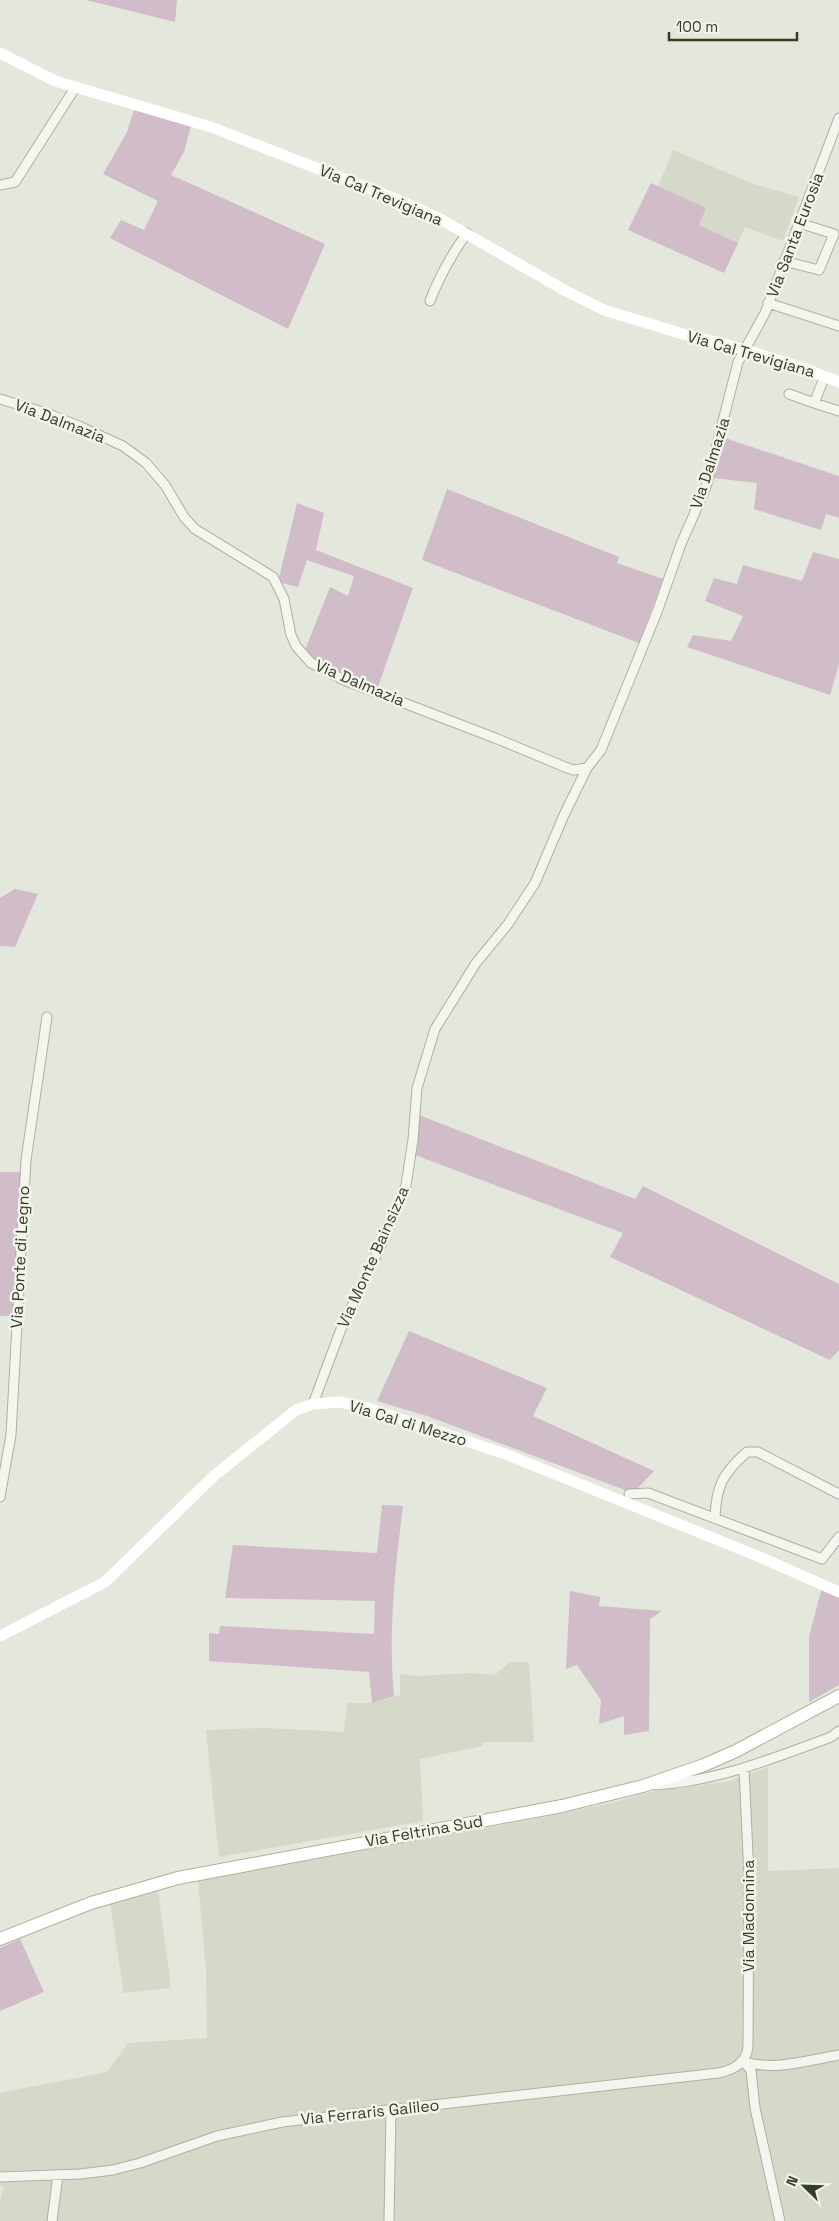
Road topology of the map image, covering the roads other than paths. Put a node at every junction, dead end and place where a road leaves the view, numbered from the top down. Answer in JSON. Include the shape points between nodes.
{"nodes":[{"id":1,"x":0,"y":53,"type":"edge"},
{"id":2,"x":75,"y":88,"type":"junction"},
{"id":3,"x":839,"y":118,"type":"edge"},
{"id":4,"x":0,"y":185,"type":"edge"},
{"id":5,"x":799,"y":224,"type":"junction"},
{"id":6,"x":467,"y":234,"type":"junction"},
{"id":7,"x":784,"y":261,"type":"junction"},
{"id":8,"x":430,"y":301,"type":"dead end"},
{"id":9,"x":768,"y":303,"type":"junction"},
{"id":10,"x":839,"y":326,"type":"edge"},
{"id":11,"x":746,"y":350,"type":"junction"},
{"id":12,"x":825,"y":376,"type":"junction"},
{"id":13,"x":839,"y":382,"type":"edge"},
{"id":14,"x":790,"y":394,"type":"dead end"},
{"id":15,"x":0,"y":399,"type":"edge"},
{"id":16,"x":814,"y":402,"type":"junction"},
{"id":17,"x":839,"y":411,"type":"edge"},
{"id":18,"x":588,"y":768,"type":"junction"},
{"id":19,"x":47,"y":1017,"type":"dead end"},
{"id":20,"x":440,"y":1020,"type":"joint"},
{"id":21,"x":313,"y":1404,"type":"junction"},
{"id":22,"x":629,"y":1494,"type":"dead end"},
{"id":23,"x":839,"y":1494,"type":"edge"},
{"id":24,"x":0,"y":1497,"type":"edge"},
{"id":25,"x":715,"y":1518,"type":"junction"},
{"id":26,"x":839,"y":1537,"type":"edge"},
{"id":27,"x":835,"y":1550,"type":"edge"},
{"id":28,"x":839,"y":1592,"type":"edge"},
{"id":29,"x":0,"y":1636,"type":"edge"},
{"id":30,"x":839,"y":1696,"type":"edge"},
{"id":31,"x":839,"y":1731,"type":"edge"},
{"id":32,"x":744,"y":1769,"type":"junction"},
{"id":33,"x":643,"y":1786,"type":"junction"},
{"id":34,"x":0,"y":1939,"type":"edge"},
{"id":35,"x":839,"y":2055,"type":"edge"},
{"id":36,"x":743,"y":2061,"type":"junction"},
{"id":37,"x":391,"y":2110,"type":"junction"},
{"id":38,"x":58,"y":2175,"type":"junction"},
{"id":39,"x":0,"y":2176,"type":"edge"},
{"id":40,"x":52,"y":2221,"type":"edge"},
{"id":41,"x":389,"y":2221,"type":"edge"},
{"id":42,"x":780,"y":2221,"type":"edge"}],
"edges":[{"from":1,"to":2,"type":"street","name":"Via Cal Trevigiana","via":[[43,76]]},
{"from":2,"to":4,"type":"street","via":[[15,182]]},
{"from":2,"to":6,"type":"street","name":"Via Cal Trevigiana","via":[[211,127],[406,202]]},
{"from":3,"to":5,"type":"street","name":"Via Santa Eurosia"},
{"from":5,"to":7,"type":"street","name":"Via Santa Eurosia"},
{"from":5,"to":7,"type":"street","via":[[834,234],[819,270]]},
{"from":6,"to":8,"type":"street","via":[[451,257]]},
{"from":6,"to":11,"type":"street","name":"Via Cal Trevigiana","via":[[604,310]]},
{"from":7,"to":9,"type":"street","name":"Via Santa Eurosia"},
{"from":9,"to":10,"type":"street"},
{"from":9,"to":11,"type":"street","name":"Via Santa Eurosia"},
{"from":11,"to":12,"type":"street","name":"Via Cal Trevigiana"},
{"from":11,"to":18,"type":"street","name":"Via Dalmazia","via":[[738,362],[706,487],[601,750]]},
{"from":12,"to":13,"type":"street","name":"Via Cal Trevigiana"},
{"from":12,"to":16,"type":"street"},
{"from":14,"to":16,"type":"street"},
{"from":15,"to":18,"type":"street","name":"Via Dalmazia","via":[[79,426],[136,454],[165,485],[184,518],[195,529],[273,577],[284,599],[296,646],[311,662],[344,680],[565,767],[573,770]]},
{"from":16,"to":17,"type":"street"},
{"from":18,"to":20,"type":"street","name":"Via Dalmazia","via":[[535,883],[508,924],[476,963]]},
{"from":19,"to":24,"type":"street","name":"Via Ponte di Legno","via":[[26,1160],[11,1435]]},
{"from":20,"to":21,"type":"street","name":"Via Monte Bainsizza","via":[[417,1088],[406,1185],[341,1329]]},
{"from":21,"to":28,"type":"street","name":"Via Cal di Mezzo","via":[[339,1402],[365,1407],[508,1455]]},
{"from":21,"to":29,"type":"street","name":"Via Cal di Mezzo","via":[[296,1410],[214,1475],[105,1582]]},
{"from":22,"to":25,"type":"street","via":[[648,1493]]},
{"from":23,"to":25,"type":"street","via":[[758,1452],[747,1452],[732,1464],[721,1482]]},
{"from":25,"to":27,"type":"street","via":[[822,1559]]},
{"from":26,"to":27,"type":"street"},
{"from":30,"to":33,"type":"main road","name":"Via Feltrina Sud","via":[[736,1751]]},
{"from":31,"to":32,"type":"street","via":[[831,1737]]},
{"from":32,"to":33,"type":"street","via":[[686,1782]]},
{"from":32,"to":36,"type":"street","name":"Via Madonnina","via":[[749,1876],[748,2052]]},
{"from":33,"to":34,"type":"main road","name":"Via Feltrina Sud","via":[[568,1805],[178,1878],[91,1903]]},
{"from":35,"to":36,"type":"street","via":[[769,2066]]},
{"from":36,"to":37,"type":"street","name":"Via Ferraris Galileo","via":[[718,2073]]},
{"from":36,"to":42,"type":"street","via":[[751,2070],[755,2108]]},
{"from":37,"to":38,"type":"street","name":"Via Ferraris Galileo","via":[[268,2125],[217,2136],[125,2168]]},
{"from":37,"to":41,"type":"street"},
{"from":38,"to":39,"type":"street","name":"Via Ferraris Galileo"},
{"from":38,"to":40,"type":"street"}]}
